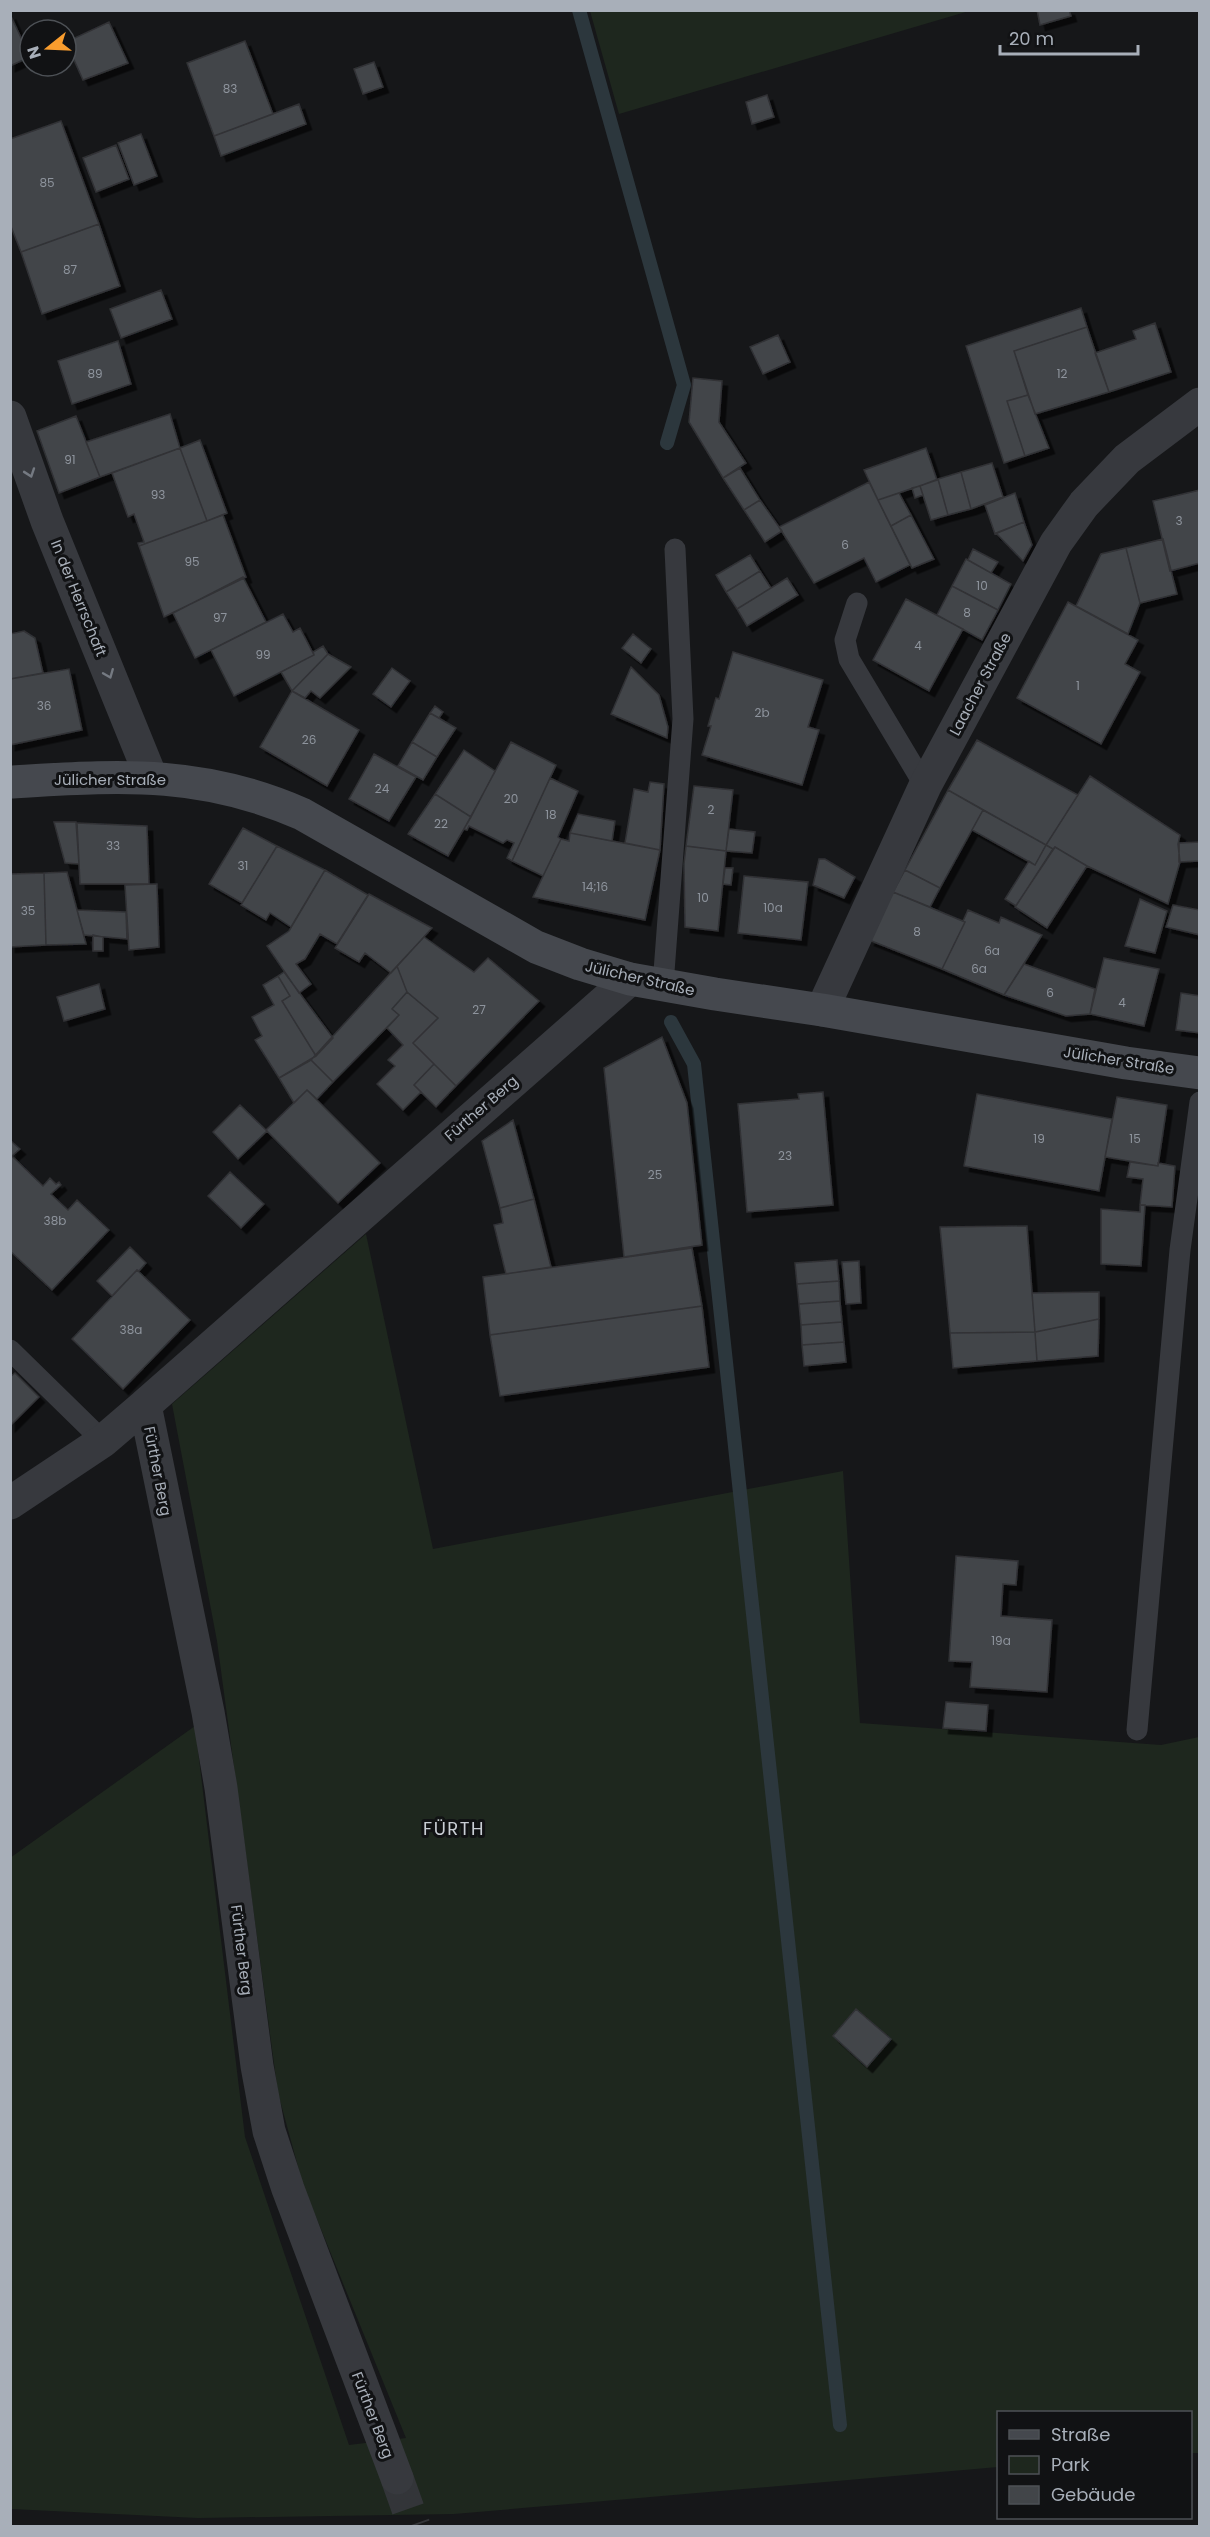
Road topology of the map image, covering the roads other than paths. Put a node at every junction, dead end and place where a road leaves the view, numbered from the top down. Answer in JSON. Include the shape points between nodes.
{"nodes":[{"id":1,"x":1200,"y":404,"type":"edge"},
{"id":2,"x":10,"y":417,"type":"edge"},
{"id":3,"x":675,"y":549,"type":"dead end"},
{"id":4,"x":857,"y":603,"type":"dead end"},
{"id":5,"x":152,"y":777,"type":"junction"},
{"id":6,"x":10,"y":782,"type":"edge"},
{"id":7,"x":925,"y":786,"type":"junction"},
{"id":8,"x":630,"y":979,"type":"junction"},
{"id":9,"x":663,"y":985,"type":"junction"},
{"id":10,"x":822,"y":1010,"type":"junction"},
{"id":11,"x":1200,"y":1073,"type":"edge"},
{"id":12,"x":1200,"y":1102,"type":"edge"},
{"id":13,"x":10,"y":1350,"type":"edge"},
{"id":14,"x":145,"y":1405,"type":"junction"},
{"id":15,"x":103,"y":1441,"type":"junction"},
{"id":16,"x":10,"y":1503,"type":"edge"},
{"id":17,"x":1137,"y":1730,"type":"dead end"},
{"id":18,"x":397,"y":2478,"type":"tunnel mouth"}],
"edges":[{"from":1,"to":7,"type":"street","name":"Laacher Straße","via":[[1127,459],[1070,522]]},
{"from":2,"to":5,"type":"street","name":"In der Herrschaft","one_way":true,"via":[[47,521]]},
{"from":3,"to":9,"type":"lane","via":[[683,719]]},
{"from":4,"to":7,"type":"lane","via":[[845,640],[849,659]]},
{"from":5,"to":6,"type":"street","name":"Jülicher Straße"},
{"from":5,"to":8,"type":"street","name":"Jülicher Straße","via":[[230,788],[267,799],[302,814],[536,946]]},
{"from":7,"to":10,"type":"street","name":"Laacher Straße"},
{"from":8,"to":9,"type":"street","name":"Jülicher Straße"},
{"from":8,"to":14,"type":"street","name":"Fürther Berg"},
{"from":9,"to":10,"type":"street","name":"Jülicher Straße"},
{"from":10,"to":11,"type":"street","name":"Jülicher Straße"},
{"from":12,"to":17,"type":"lane","via":[[1180,1250]]},
{"from":13,"to":15,"type":"lane"},
{"from":14,"to":15,"type":"street","name":"Fürther Berg"},
{"from":14,"to":18,"type":"street","name":"Fürther Berg","via":[[221,1788],[269,2131]]},
{"from":15,"to":16,"type":"street","name":"Fürther Berg"}]}
